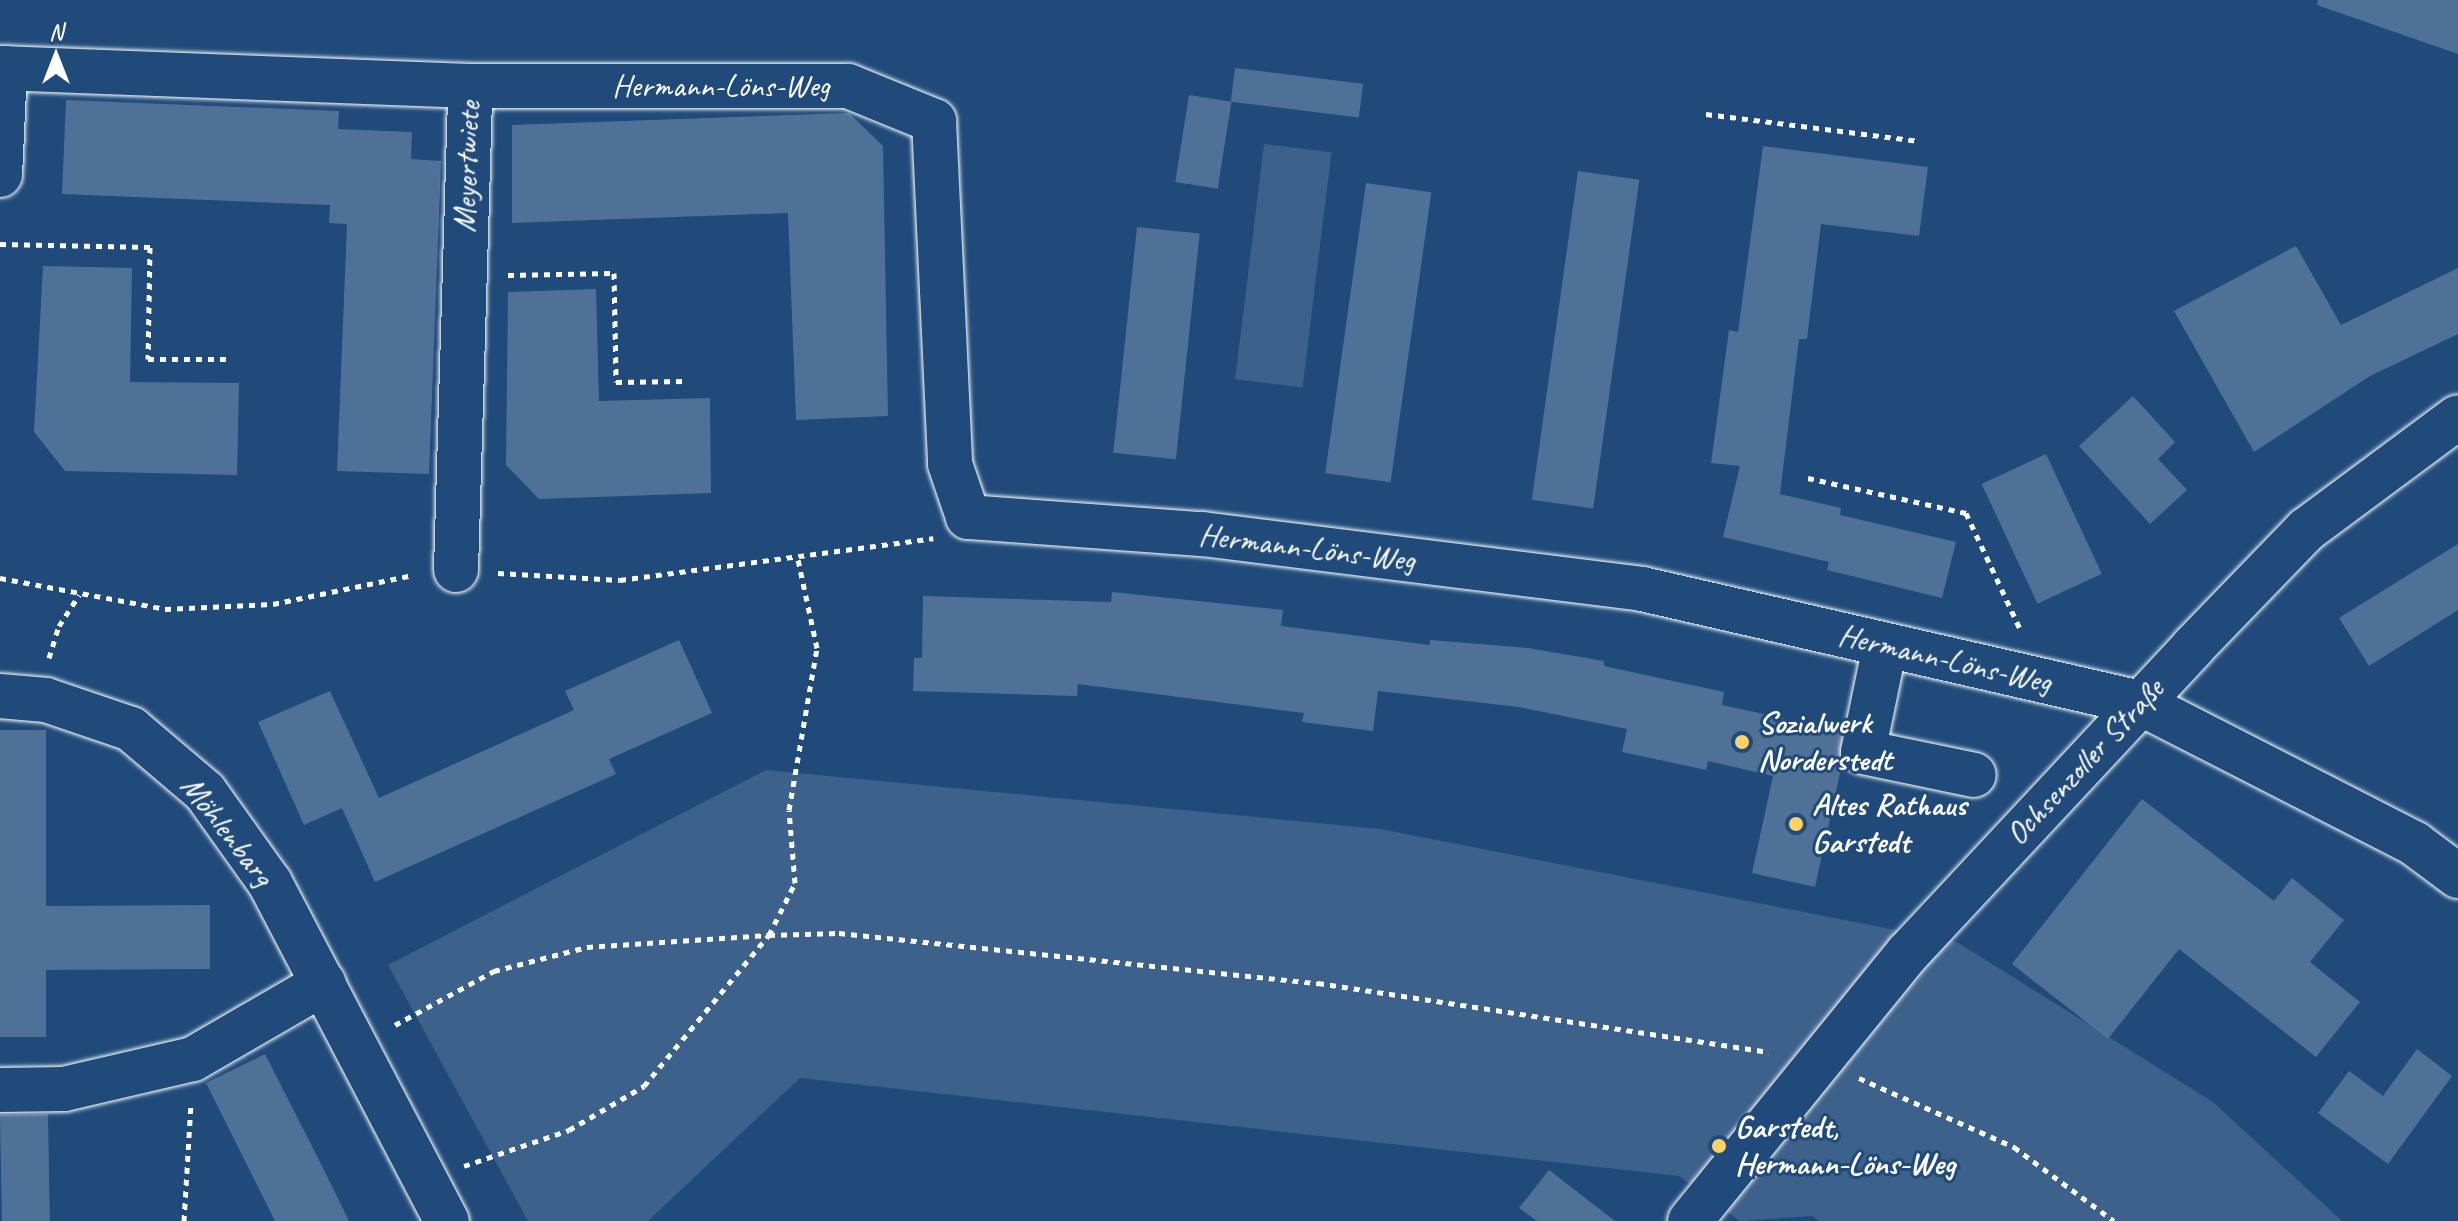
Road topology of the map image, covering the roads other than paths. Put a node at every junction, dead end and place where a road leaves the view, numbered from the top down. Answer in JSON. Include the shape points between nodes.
{"nodes":[{"id":1,"x":2,"y":68,"type":"edge"},
{"id":2,"x":470,"y":86,"type":"junction"},
{"id":3,"x":0,"y":175,"type":"edge"},
{"id":4,"x":2458,"y":417,"type":"edge"},
{"id":5,"x":456,"y":570,"type":"dead end"},
{"id":6,"x":1885,"y":646,"type":"junction"},
{"id":7,"x":0,"y":696,"type":"edge"},
{"id":8,"x":2140,"y":703,"type":"junction"},
{"id":9,"x":1974,"y":775,"type":"dead end"},
{"id":10,"x":2458,"y":876,"type":"edge"},
{"id":11,"x":324,"y":983,"type":"junction"},
{"id":12,"x":0,"y":1090,"type":"edge"},
{"id":13,"x":447,"y":1221,"type":"edge"},
{"id":14,"x":1690,"y":1221,"type":"edge"}],
"edges":[{"from":1,"to":2,"type":"street","name":"Meyertwiete"},
{"from":1,"to":3,"type":"street","name":"Meyertwiete"},
{"from":2,"to":5,"type":"street","name":"Meyertwiete"},
{"from":2,"to":6,"type":"street","name":"Hermann-Löns-Weg","via":[[848,86],[934,121],[950,464],[968,517],[1202,534],[1642,589]]},
{"from":4,"to":8,"type":"street","name":"Ochsenzoller Straße","via":[[2306,530]]},
{"from":6,"to":8,"type":"street","name":"Hermann-Löns-Weg"},
{"from":6,"to":9,"type":"street","via":[[1863,752]]},
{"from":7,"to":11,"type":"street","name":"Möhlenbarg","via":[[46,700],[131,729],[205,792],[270,883]]},
{"from":8,"to":10,"type":"street","name":"Hermann-Löns-Weg","via":[[2415,844]]},
{"from":8,"to":14,"type":"street","name":"Ochsenzoller Straße","via":[[1908,953]]},
{"from":11,"to":12,"type":"street","via":[[193,1059],[64,1089]]},
{"from":11,"to":13,"type":"street","name":"Möhlenbarg"}]}
